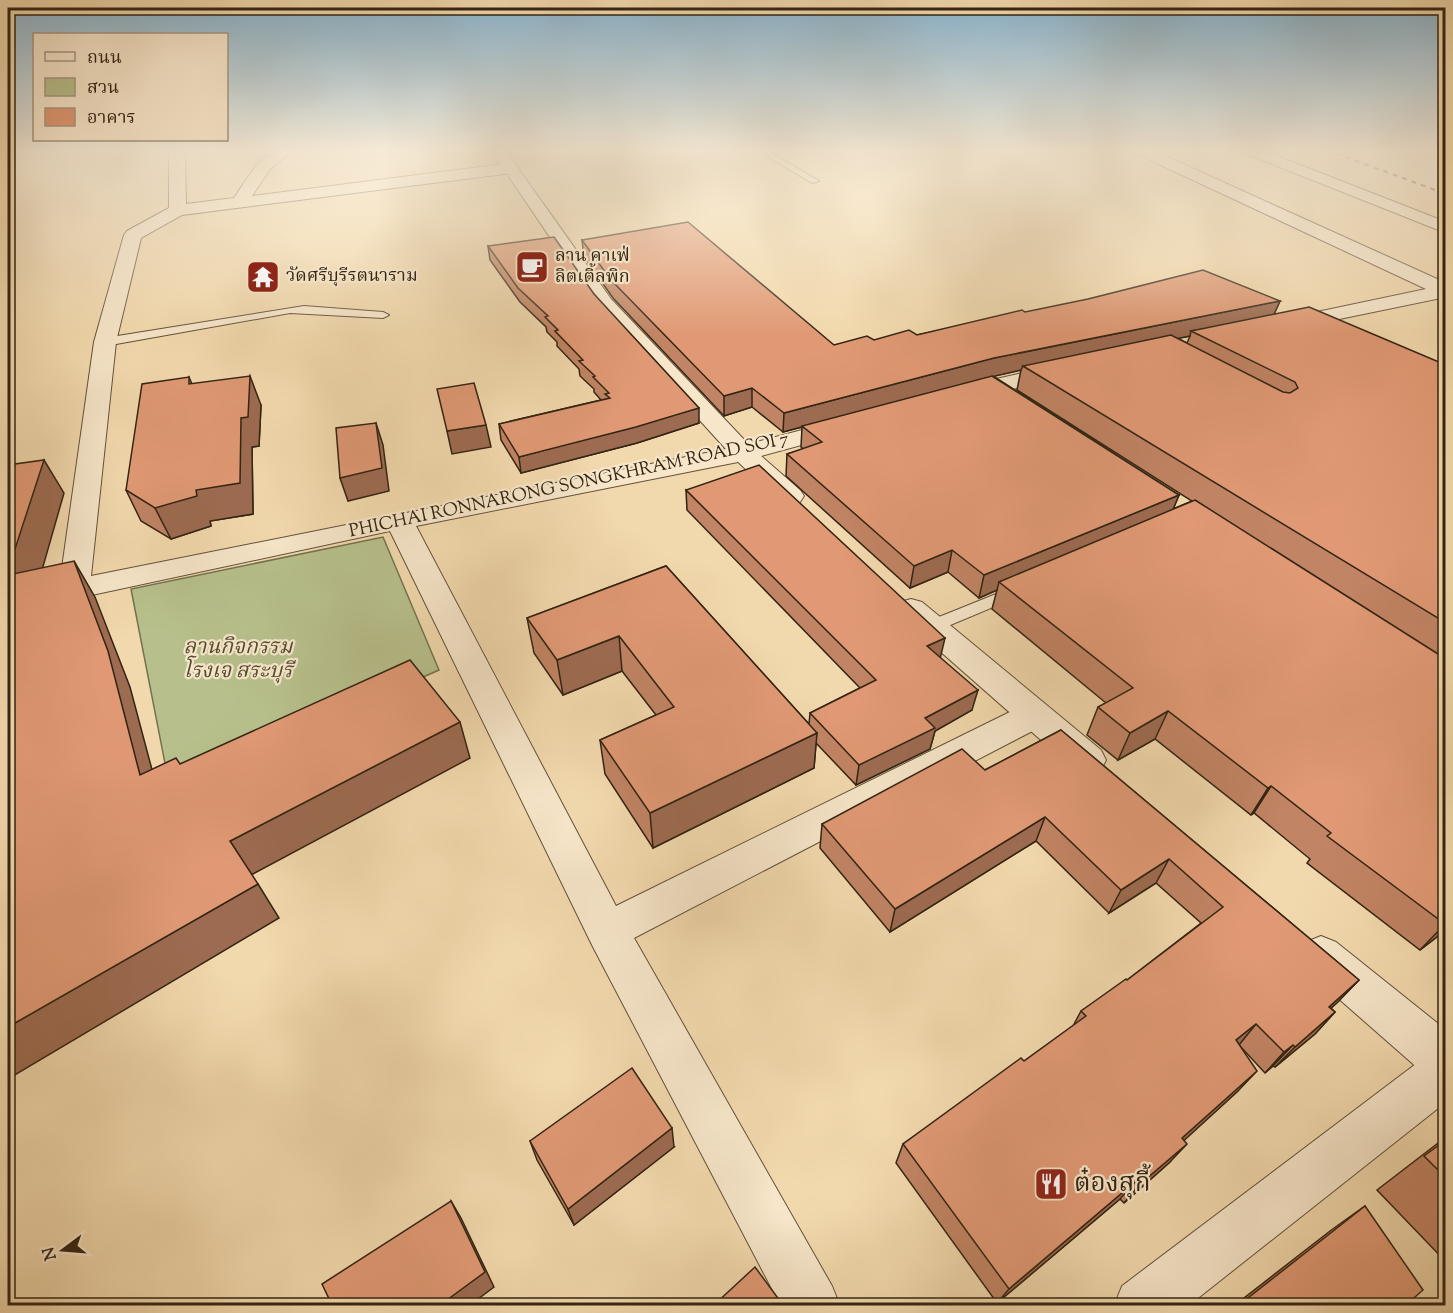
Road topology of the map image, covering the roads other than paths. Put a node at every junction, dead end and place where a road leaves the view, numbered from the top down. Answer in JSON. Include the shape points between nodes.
{"nodes":[{"id":1,"x":176,"y":211,"type":"edge"},
{"id":2,"x":541,"y":211,"type":"edge"},
{"id":3,"x":1273,"y":211,"type":"edge"},
{"id":4,"x":1404,"y":211,"type":"edge"},
{"id":5,"x":1446,"y":228,"type":"edge"},
{"id":6,"x":1445,"y":291,"type":"edge"},
{"id":7,"x":382,"y":315,"type":"dead end"},
{"id":8,"x":1308,"y":319,"type":"junction"},
{"id":9,"x":1263,"y":329,"type":"edge"},
{"id":10,"x":1340,"y":334,"type":"edge"},
{"id":11,"x":105,"y":342,"type":"junction"},
{"id":12,"x":1082,"y":367,"type":"edge"},
{"id":13,"x":991,"y":386,"type":"junction"},
{"id":14,"x":934,"y":401,"type":"edge"},
{"id":15,"x":1021,"y":405,"type":"edge"},
{"id":16,"x":867,"y":419,"type":"edge"},
{"id":17,"x":743,"y":453,"type":"junction"},
{"id":18,"x":811,"y":516,"type":"edge"},
{"id":19,"x":399,"y":521,"type":"junction"},
{"id":20,"x":1028,"y":585,"type":"edge"},
{"id":21,"x":887,"y":588,"type":"edge"},
{"id":22,"x":74,"y":590,"type":"junction"},
{"id":23,"x":8,"y":603,"type":"edge"},
{"id":24,"x":930,"y":627,"type":"junction"},
{"id":25,"x":1034,"y":715,"type":"junction"},
{"id":26,"x":1107,"y":776,"type":"edge"},
{"id":27,"x":607,"y":931,"type":"junction"},
{"id":28,"x":1299,"y":938,"type":"edge"},
{"id":29,"x":1446,"y":1061,"type":"edge"},
{"id":30,"x":1446,"y":1071,"type":"edge"},
{"id":31,"x":812,"y":1305,"type":"edge"},
{"id":32,"x":1142,"y":1305,"type":"edge"}],
"edges":[{"from":1,"to":11,"type":"street","via":[[133,236]]},
{"from":2,"to":17,"type":"street","via":[[604,303]]},
{"from":3,"to":6,"type":"street"},
{"from":4,"to":5,"type":"street"},
{"from":6,"to":8,"type":"street"},
{"from":7,"to":11,"type":"lane","via":[[290,310]]},
{"from":8,"to":9,"type":"street"},
{"from":8,"to":10,"type":"street"},
{"from":11,"to":22,"type":"street"},
{"from":12,"to":13,"type":"street"},
{"from":13,"to":14,"type":"street"},
{"from":13,"to":15,"type":"street"},
{"from":16,"to":17,"type":"street","name":"PHICHAI RONNARONG SONGKHRAM ROAD SOI 7"},
{"from":17,"to":18,"type":"street"},
{"from":17,"to":19,"type":"street","name":"PHICHAI RONNARONG SONGKHRAM ROAD SOI 7"},
{"from":19,"to":22,"type":"street","name":"PHICHAI RONNARONG SONGKHRAM ROAD SOI 7"},
{"from":19,"to":27,"type":"street"},
{"from":20,"to":24,"type":"lane"},
{"from":21,"to":24,"type":"street"},
{"from":22,"to":23,"type":"street","name":"PHICHAI RONNARONG SONGKHRAM ROAD SOI 7"},
{"from":24,"to":25,"type":"street"},
{"from":25,"to":26,"type":"street"},
{"from":25,"to":27,"type":"street"},
{"from":27,"to":31,"type":"street"},
{"from":28,"to":29,"type":"street"},
{"from":30,"to":32,"type":"street"}]}
